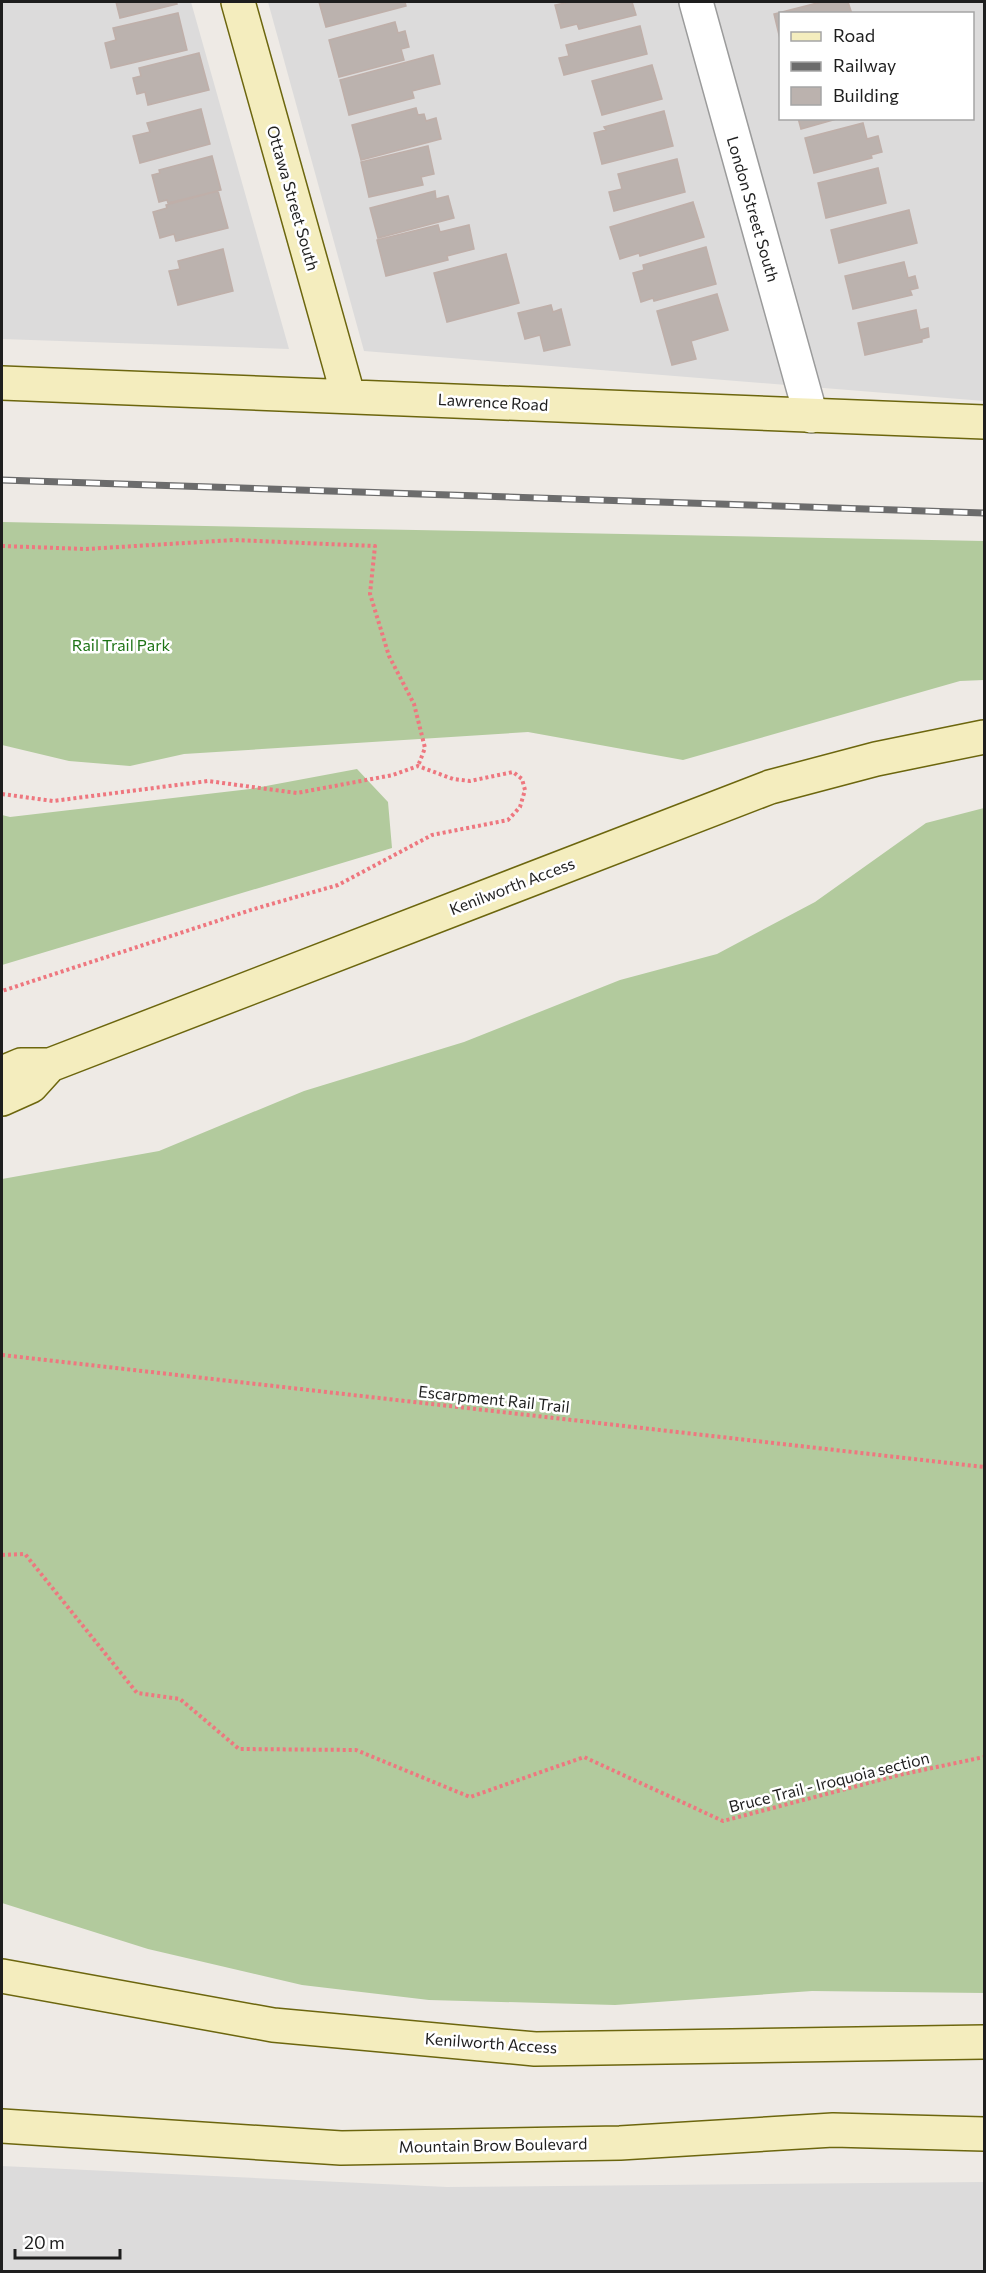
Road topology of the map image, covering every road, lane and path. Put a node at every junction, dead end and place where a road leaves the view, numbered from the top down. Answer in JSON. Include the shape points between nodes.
{"nodes":[{"id":1,"x":238,"y":2,"type":"edge"},
{"id":2,"x":696,"y":2,"type":"edge"},
{"id":3,"x":2,"y":383,"type":"edge"},
{"id":4,"x":348,"y":395,"type":"junction"},
{"id":5,"x":811,"y":416,"type":"junction"},
{"id":6,"x":984,"y":422,"type":"edge"},
{"id":7,"x":2,"y":546,"type":"edge"},
{"id":8,"x":984,"y":737,"type":"edge"},
{"id":9,"x":418,"y":766,"type":"junction"},
{"id":10,"x":2,"y":794,"type":"edge"},
{"id":11,"x":2,"y":991,"type":"edge"},
{"id":12,"x":50,"y":1065,"type":"junction"},
{"id":13,"x":2,"y":1073,"type":"edge"},
{"id":14,"x":2,"y":1099,"type":"edge"},
{"id":15,"x":2,"y":1355,"type":"edge"},
{"id":16,"x":984,"y":1467,"type":"edge"},
{"id":17,"x":2,"y":1555,"type":"edge"},
{"id":18,"x":984,"y":1757,"type":"edge"},
{"id":19,"x":2,"y":1976,"type":"edge"},
{"id":20,"x":984,"y":2042,"type":"edge"},
{"id":21,"x":2,"y":2126,"type":"edge"},
{"id":22,"x":984,"y":2134,"type":"edge"}],
"edges":[{"from":1,"to":4,"type":"main road","name":"Ottawa Street South"},
{"from":2,"to":5,"type":"street","name":"London Street South"},
{"from":3,"to":4,"type":"main road","name":"Lawrence Road"},
{"from":4,"to":5,"type":"main road","name":"Lawrence Road"},
{"from":5,"to":6,"type":"main road","name":"Lawrence Road"},
{"from":7,"to":9,"type":"path","via":[[86,549],[234,540],[375,546],[370,594],[388,656],[414,704],[425,748]]},
{"from":8,"to":12,"type":"main road","name":"Kenilworth Access","via":[[876,759],[770,787]]},
{"from":9,"to":10,"type":"path","via":[[393,775],[297,793],[208,781],[53,801]]},
{"from":9,"to":11,"type":"path","via":[[453,779],[513,772],[524,784],[524,799],[508,820],[432,835],[338,885]]},
{"from":12,"to":13,"type":"main road","name":"Kenilworth Access","via":[[21,1065]]},
{"from":12,"to":14,"type":"main road","name":"Kenilworth Access","via":[[31,1086]]},
{"from":15,"to":16,"type":"path","name":"Escarpment Rail Trail"},
{"from":17,"to":18,"type":"path","name":"Bruce Trail - Iroquoia section","via":[[25,1554],[137,1693],[180,1699],[239,1749],[356,1750],[470,1797],[584,1757],[723,1821]]},
{"from":19,"to":20,"type":"main road","name":"Kenilworth Access","via":[[273,2025],[535,2049]]},
{"from":21,"to":22,"type":"main road","name":"Mountain Brow Boulevard","via":[[341,2148],[620,2143],[833,2130]]}]}
